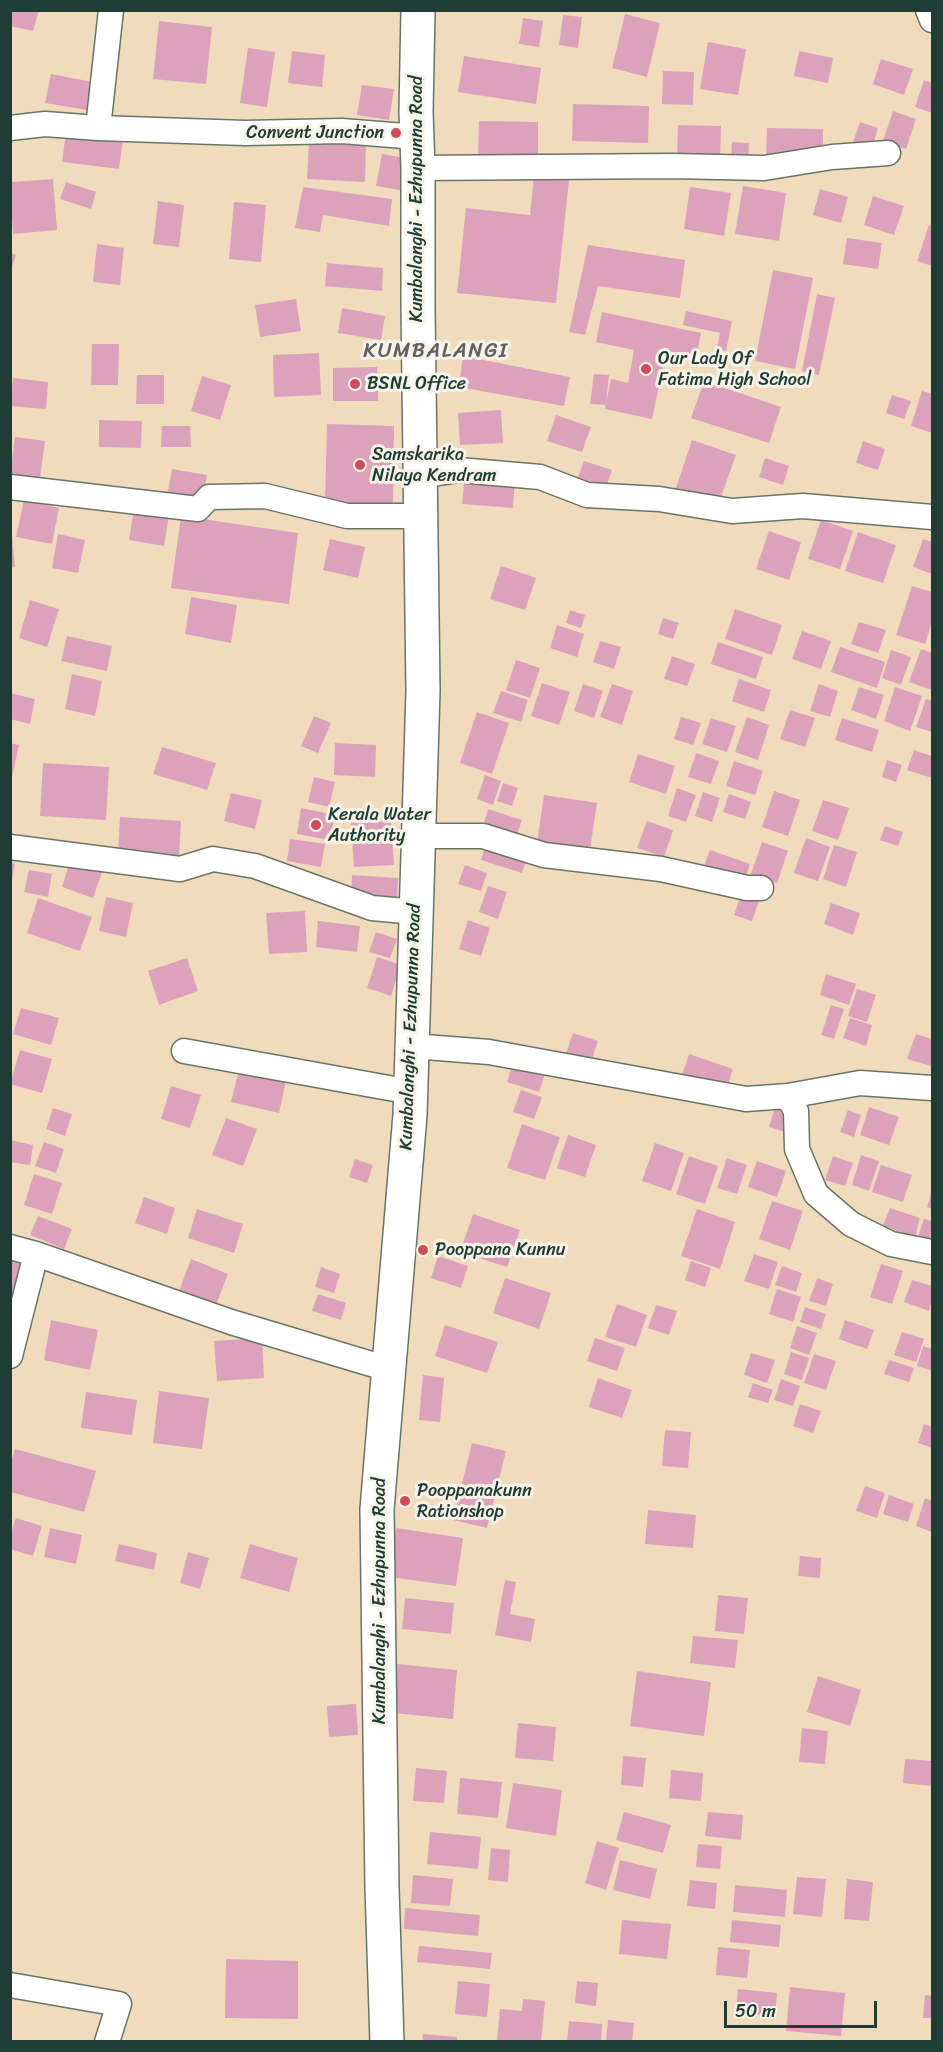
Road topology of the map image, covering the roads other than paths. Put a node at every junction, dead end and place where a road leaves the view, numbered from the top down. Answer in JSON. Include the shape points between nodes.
{"nodes":[{"id":1,"x":111,"y":10,"type":"edge"},
{"id":2,"x":418,"y":10,"type":"edge"},
{"id":3,"x":928,"y":10,"type":"edge"},
{"id":4,"x":933,"y":20,"type":"edge"},
{"id":5,"x":10,"y":128,"type":"edge"},
{"id":6,"x":98,"y":128,"type":"junction"},
{"id":7,"x":418,"y":152,"type":"junction"},
{"id":8,"x":888,"y":153,"type":"dead end"},
{"id":9,"x":420,"y":476,"type":"junction"},
{"id":10,"x":10,"y":487,"type":"edge"},
{"id":11,"x":420,"y":516,"type":"junction"},
{"id":12,"x":933,"y":517,"type":"edge"},
{"id":13,"x":418,"y":836,"type":"junction"},
{"id":14,"x":10,"y":847,"type":"edge"},
{"id":15,"x":761,"y":888,"type":"dead end"},
{"id":16,"x":416,"y":912,"type":"junction"},
{"id":17,"x":412,"y":1046,"type":"junction"},
{"id":18,"x":184,"y":1052,"type":"dead end"},
{"id":19,"x":933,"y":1088,"type":"edge"},
{"id":20,"x":411,"y":1092,"type":"junction"},
{"id":21,"x":788,"y":1096,"type":"junction"},
{"id":22,"x":10,"y":1247,"type":"edge"},
{"id":23,"x":933,"y":1252,"type":"edge"},
{"id":24,"x":36,"y":1254,"type":"junction"},
{"id":25,"x":10,"y":1356,"type":"edge"},
{"id":26,"x":388,"y":1369,"type":"junction"},
{"id":27,"x":10,"y":1985,"type":"edge"},
{"id":28,"x":107,"y":2042,"type":"edge"},
{"id":29,"x":387,"y":2042,"type":"edge"}],
"edges":[{"from":1,"to":6,"type":"street"},
{"from":2,"to":7,"type":"main road","name":"Kumbalanghi - Ezhupunna Road"},
{"from":3,"to":4,"type":"street"},
{"from":5,"to":6,"type":"street","via":[[45,124]]},
{"from":6,"to":7,"type":"street","via":[[245,133],[342,131]]},
{"from":7,"to":8,"type":"street","via":[[764,168]]},
{"from":7,"to":9,"type":"main road","name":"Kumbalanghi - Ezhupunna Road"},
{"from":9,"to":11,"type":"main road","name":"Kumbalanghi - Ezhupunna Road"},
{"from":9,"to":12,"type":"street","via":[[459,470],[540,477],[587,495],[659,498],[732,511],[803,506]]},
{"from":10,"to":11,"type":"street","via":[[198,510],[209,497],[265,496],[347,516]]},
{"from":11,"to":13,"type":"main road","name":"Kumbalanghi - Ezhupunna Road","via":[[423,691]]},
{"from":13,"to":15,"type":"street","via":[[483,836],[544,855],[661,869]]},
{"from":13,"to":16,"type":"main road","name":"Kumbalanghi - Ezhupunna Road"},
{"from":14,"to":16,"type":"street","via":[[180,869],[213,859],[255,866],[372,908]]},
{"from":16,"to":17,"type":"main road","name":"Kumbalanghi - Ezhupunna Road"},
{"from":17,"to":20,"type":"main road","name":"Kumbalanghi - Ezhupunna Road"},
{"from":17,"to":21,"type":"street","via":[[489,1052],[746,1099]]},
{"from":18,"to":20,"type":"street"},
{"from":19,"to":21,"type":"street","via":[[860,1083]]},
{"from":20,"to":26,"type":"main road","name":"Kumbalanghi - Ezhupunna Road"},
{"from":21,"to":23,"type":"street","via":[[796,1111],[797,1149],[816,1194],[851,1224],[891,1244]]},
{"from":22,"to":24,"type":"street"},
{"from":24,"to":25,"type":"street"},
{"from":24,"to":26,"type":"street","via":[[231,1323]]},
{"from":26,"to":29,"type":"main road","name":"Kumbalanghi - Ezhupunna Road","via":[[376,1509]]},
{"from":27,"to":28,"type":"street","via":[[119,2004]]}]}
